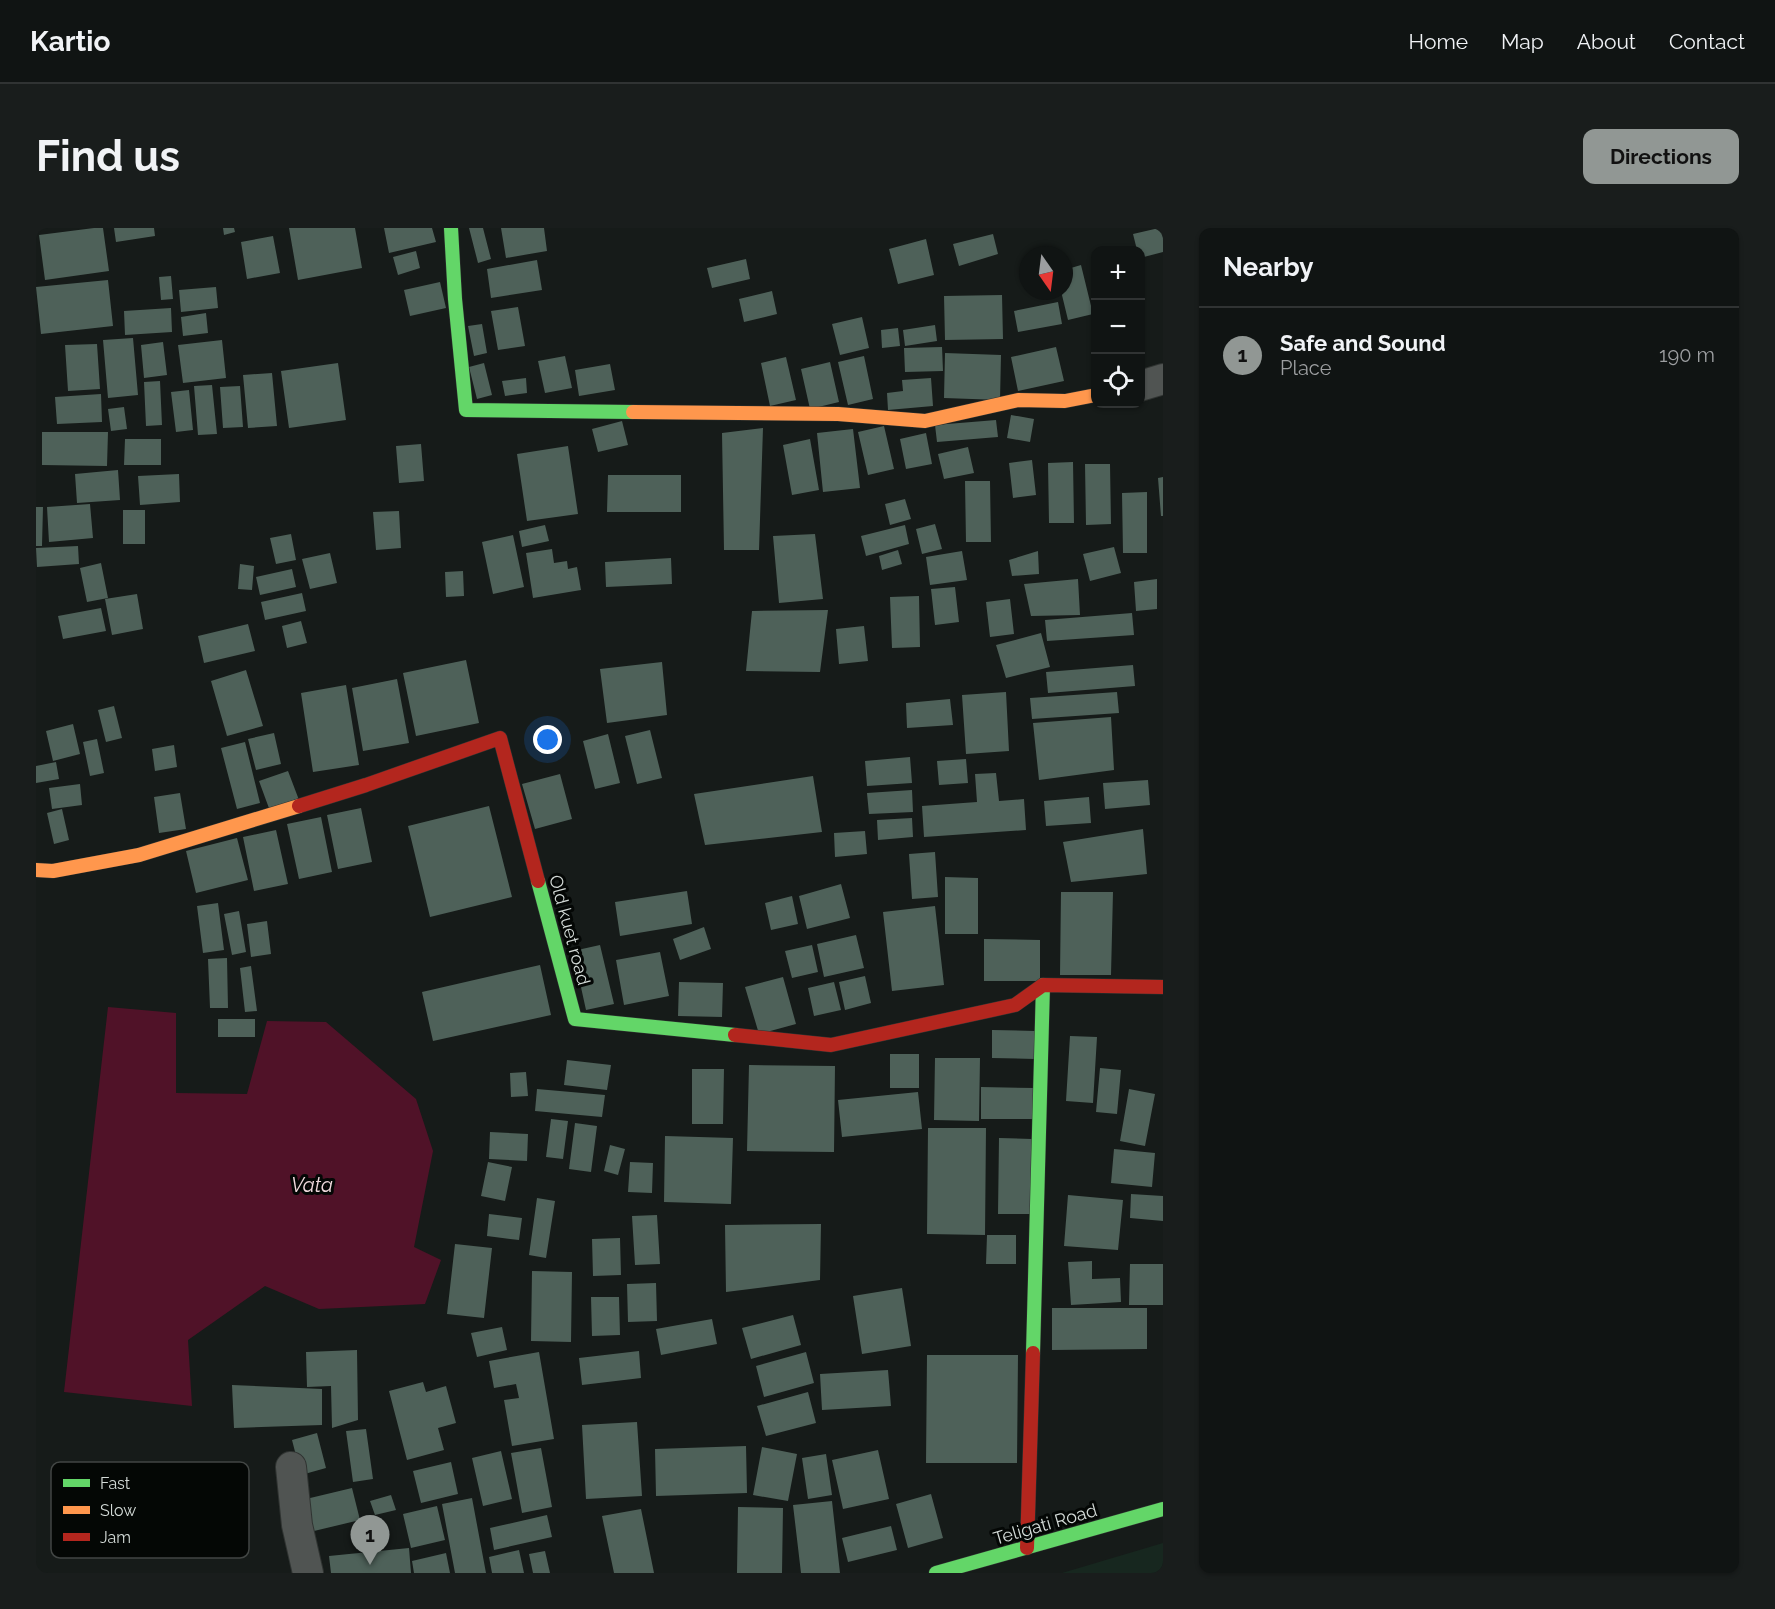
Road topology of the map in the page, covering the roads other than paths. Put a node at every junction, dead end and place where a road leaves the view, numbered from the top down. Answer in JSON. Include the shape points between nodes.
{"nodes":[{"id":1,"x":451,"y":228,"type":"edge"},
{"id":2,"x":1163,"y":379,"type":"edge"},
{"id":3,"x":1145,"y":384,"type":"edge"},
{"id":4,"x":1091,"y":395,"type":"edge"},
{"id":5,"x":36,"y":870,"type":"edge"},
{"id":6,"x":1043,"y":985,"type":"junction"},
{"id":7,"x":1163,"y":987,"type":"edge"},
{"id":8,"x":291,"y":1467,"type":"dead end"},
{"id":9,"x":1163,"y":1509,"type":"edge"},
{"id":10,"x":1027,"y":1548,"type":"junction"},
{"id":11,"x":308,"y":1573,"type":"edge"},
{"id":12,"x":936,"y":1573,"type":"edge"}],
"edges":[{"from":1,"to":4,"type":"street","via":[[466,410],[838,414],[925,421],[1018,400],[1065,400]]},
{"from":2,"to":3,"type":"street"},
{"from":5,"to":6,"type":"street","name":"Old kuet road","via":[[53,871],[139,855],[366,785],[500,738],[575,1019],[831,1045],[1016,1005]]},
{"from":6,"to":7,"type":"street"},
{"from":6,"to":10,"type":"street"},
{"from":8,"to":11,"type":"street","via":[[297,1525]]},
{"from":9,"to":10,"type":"street","name":"Teligati Road"},
{"from":10,"to":12,"type":"street","name":"Teligati Road"}]}
